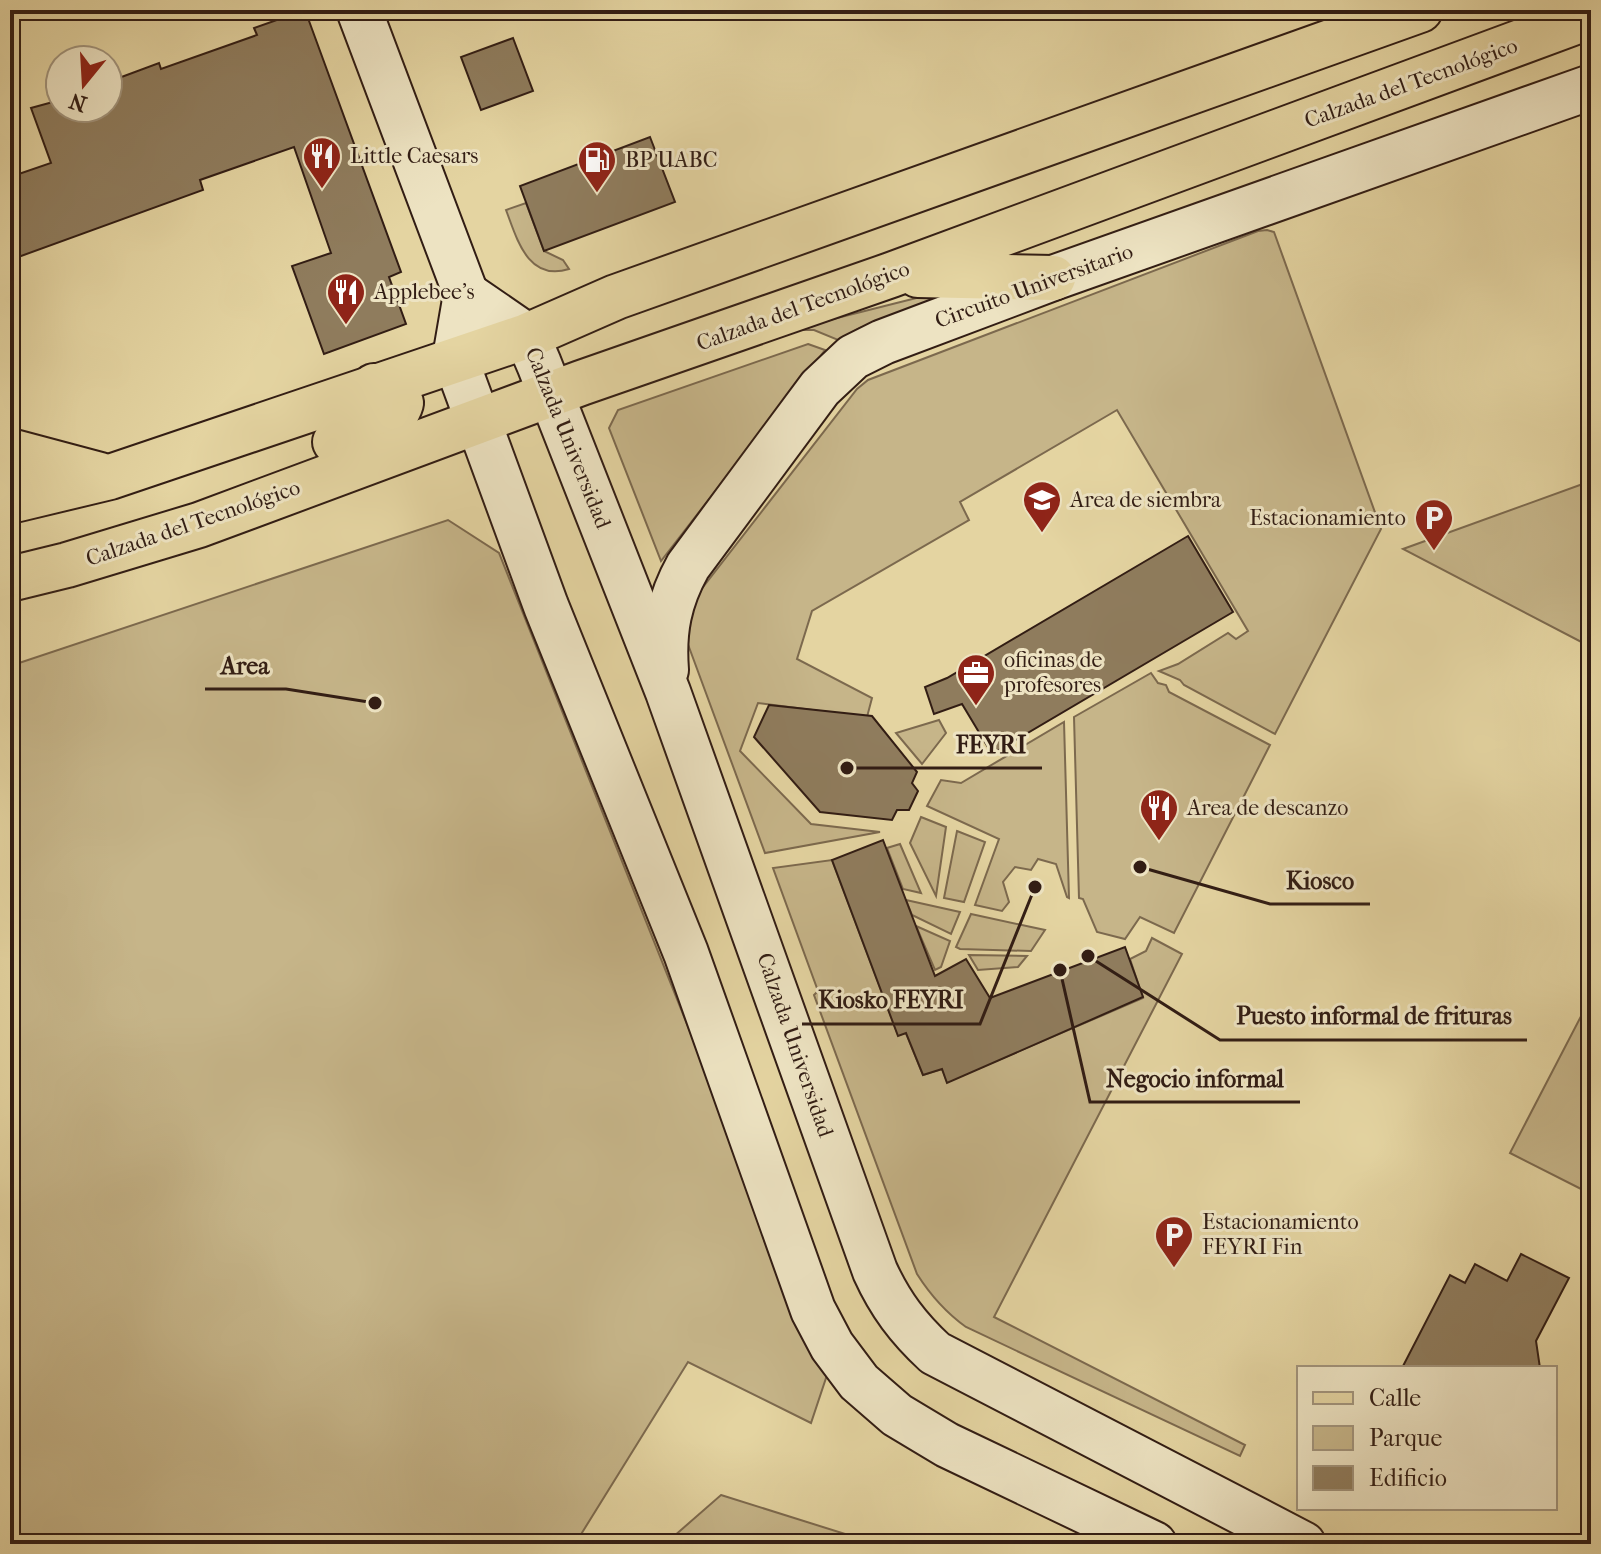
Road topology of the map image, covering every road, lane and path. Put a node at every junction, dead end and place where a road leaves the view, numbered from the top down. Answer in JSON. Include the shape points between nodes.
{"nodes":[{"id":1,"x":359,"y":10,"type":"edge"},
{"id":2,"x":1420,"y":10,"type":"edge"},
{"id":3,"x":1591,"y":16,"type":"edge"},
{"id":4,"x":1591,"y":87,"type":"edge"},
{"id":5,"x":1092,"y":128,"type":"junction"},
{"id":6,"x":1113,"y":193,"type":"junction"},
{"id":7,"x":707,"y":264,"type":"junction"},
{"id":8,"x":891,"y":275,"type":"junction"},
{"id":9,"x":1053,"y":278,"type":"junction"},
{"id":10,"x":466,"y":294,"type":"junction"},
{"id":11,"x":527,"y":336,"type":"junction"},
{"id":12,"x":455,"y":358,"type":"junction"},
{"id":13,"x":374,"y":386,"type":"junction"},
{"id":14,"x":568,"y":389,"type":"junction"},
{"id":15,"x":477,"y":421,"type":"junction"},
{"id":16,"x":10,"y":451,"type":"edge"},
{"id":17,"x":110,"y":477,"type":"junction"},
{"id":18,"x":10,"y":501,"type":"edge"},
{"id":19,"x":144,"y":542,"type":"junction"},
{"id":20,"x":10,"y":579,"type":"edge"},
{"id":21,"x":668,"y":692,"type":"junction"},
{"id":22,"x":1154,"y":1544,"type":"edge"},
{"id":23,"x":1303,"y":1544,"type":"edge"}],
"edges":[{"from":1,"to":10,"type":"main road"},
{"from":2,"to":5,"type":"main road"},
{"from":3,"to":6,"type":"main road","name":"Calzada del Tecnológico"},
{"from":4,"to":9,"type":"main road","name":"Circuito Universitario"},
{"from":5,"to":6,"type":"main road"},
{"from":5,"to":7,"type":"main road"},
{"from":6,"to":8,"type":"main road","name":"Calzada del Tecnológico"},
{"from":7,"to":11,"type":"main road"},
{"from":7,"to":14,"type":"main road","via":[[694,289],[580,345]]},
{"from":8,"to":9,"type":"main road"},
{"from":8,"to":14,"type":"main road","name":"Calzada del Tecnológico"},
{"from":9,"to":21,"type":"main road","name":"Circuito Universitario","via":[[883,342],[853,357],[820,388],[675,588],[664,642]]},
{"from":10,"to":11,"type":"main road"},
{"from":10,"to":12,"type":"main road"},
{"from":11,"to":12,"type":"main road"},
{"from":11,"to":14,"type":"main road","name":"Calzada Universidad"},
{"from":12,"to":13,"type":"main road"},
{"from":12,"to":15,"type":"main road"},
{"from":13,"to":17,"type":"main road"},
{"from":13,"to":19,"type":"main road","via":[[401,403],[391,421],[215,487],[186,503]]},
{"from":14,"to":15,"type":"main road","name":"Calzada del Tecnológico"},
{"from":14,"to":21,"type":"main road","name":"Calzada Universidad"},
{"from":15,"to":19,"type":"main road","name":"Calzada del Tecnológico"},
{"from":15,"to":22,"type":"main road","via":[[686,953],[813,1310],[832,1346],[859,1382],[897,1415],[947,1445]]},
{"from":16,"to":17,"type":"main road"},
{"from":17,"to":18,"type":"main road"},
{"from":19,"to":20,"type":"main road","name":"Calzada del Tecnológico"},
{"from":21,"to":23,"type":"main road","name":"Calzada Universidad","via":[[875,1271],[909,1330],[965,1371]]}]}
